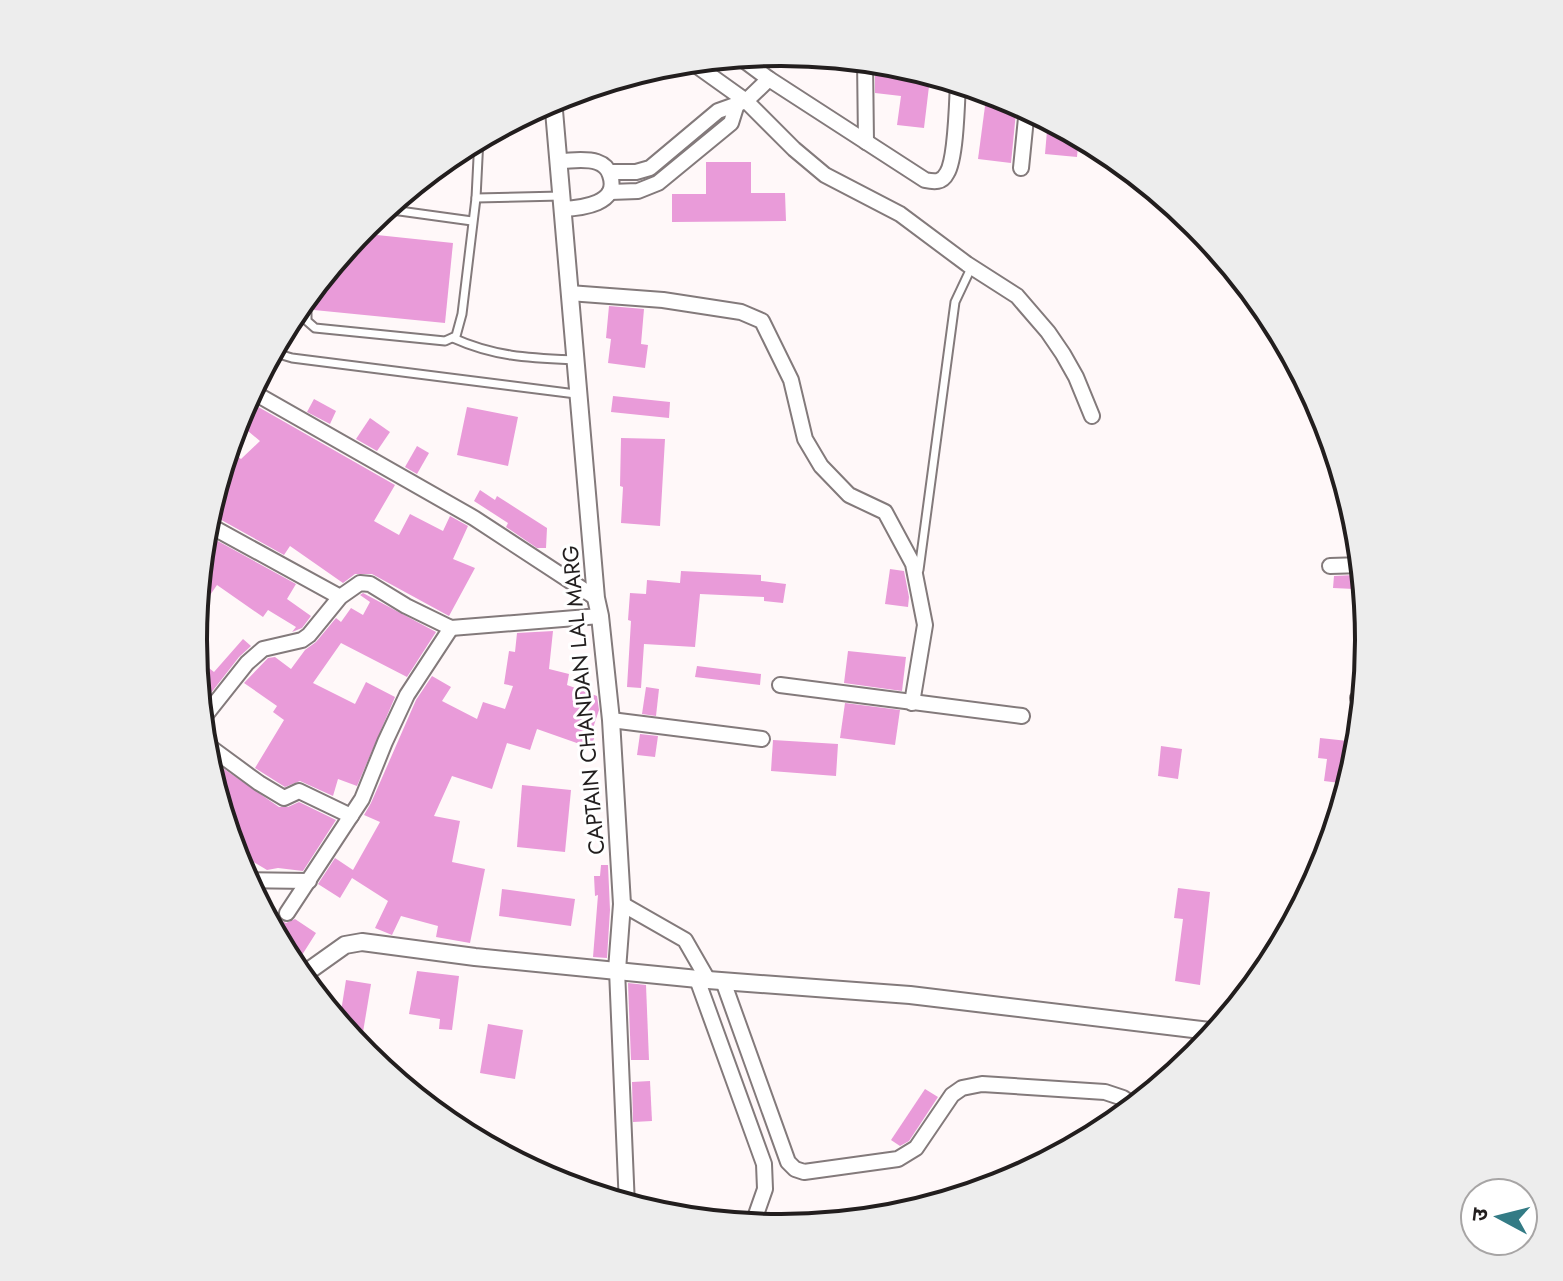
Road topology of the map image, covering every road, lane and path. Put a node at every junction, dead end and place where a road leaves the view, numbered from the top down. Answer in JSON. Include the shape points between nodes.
{"nodes":[{"id":1,"x":753,"y":67,"type":"edge"},
{"id":2,"x":703,"y":72,"type":"edge"},
{"id":3,"x":865,"y":72,"type":"edge"},
{"id":4,"x":769,"y":79,"type":"junction"},
{"id":5,"x":957,"y":93,"type":"edge"},
{"id":6,"x":741,"y":104,"type":"junction"},
{"id":7,"x":554,"y":113,"type":"edge"},
{"id":8,"x":1026,"y":121,"type":"edge"},
{"id":9,"x":866,"y":142,"type":"junction"},
{"id":10,"x":478,"y":153,"type":"edge"},
{"id":11,"x":559,"y":161,"type":"junction"},
{"id":12,"x":1021,"y":168,"type":"dead end"},
{"id":13,"x":610,"y":172,"type":"junction"},
{"id":14,"x":610,"y":192,"type":"junction"},
{"id":15,"x":476,"y":198,"type":"junction"},
{"id":16,"x":562,"y":203,"type":"junction"},
{"id":17,"x":401,"y":211,"type":"edge"},
{"id":18,"x":472,"y":221,"type":"junction"},
{"id":19,"x":972,"y":266,"type":"junction"},
{"id":20,"x":569,"y":293,"type":"junction"},
{"id":21,"x":307,"y":317,"type":"edge"},
{"id":22,"x":453,"y":338,"type":"junction"},
{"id":23,"x":283,"y":355,"type":"edge"},
{"id":24,"x":575,"y":360,"type":"junction"},
{"id":25,"x":578,"y":395,"type":"junction"},
{"id":26,"x":261,"y":397,"type":"edge"},
{"id":27,"x":1092,"y":416,"type":"dead end"},
{"id":28,"x":218,"y":530,"type":"edge"},
{"id":29,"x":1351,"y":565,"type":"edge"},
{"id":30,"x":1330,"y":566,"type":"dead end"},
{"id":31,"x":917,"y":580,"type":"junction"},
{"id":32,"x":340,"y":597,"type":"junction"},
{"id":33,"x":596,"y":598,"type":"junction"},
{"id":34,"x":600,"y":616,"type":"junction"},
{"id":35,"x":451,"y":628,"type":"junction"},
{"id":36,"x":780,"y":685,"type":"dead end"},
{"id":37,"x":912,"y":703,"type":"junction"},
{"id":38,"x":211,"y":708,"type":"edge"},
{"id":39,"x":1022,"y":716,"type":"dead end"},
{"id":40,"x":611,"y":720,"type":"junction"},
{"id":41,"x":762,"y":739,"type":"dead end"},
{"id":42,"x":218,"y":753,"type":"edge"},
{"id":43,"x":351,"y":816,"type":"junction"},
{"id":44,"x":260,"y":880,"type":"edge"},
{"id":45,"x":309,"y":881,"type":"junction"},
{"id":46,"x":622,"y":904,"type":"junction"},
{"id":47,"x":287,"y":913,"type":"dead end"},
{"id":48,"x":311,"y":969,"type":"edge"},
{"id":49,"x":617,"y":970,"type":"junction"},
{"id":50,"x":710,"y":980,"type":"junction"},
{"id":51,"x":1203,"y":1030,"type":"edge"},
{"id":52,"x":1126,"y":1100,"type":"edge"},
{"id":53,"x":626,"y":1193,"type":"edge"},
{"id":54,"x":756,"y":1214,"type":"edge"}],
"edges":[{"from":1,"to":4,"type":"street"},
{"from":2,"to":6,"type":"street"},
{"from":3,"to":9,"type":"street"},
{"from":4,"to":6,"type":"street"},
{"from":4,"to":9,"type":"street"},
{"from":5,"to":9,"type":"street","via":[[945,177],[925,180]]},
{"from":6,"to":13,"type":"street","via":[[718,111],[650,168]]},
{"from":6,"to":14,"type":"street","via":[[731,123],[658,183],[638,191]]},
{"from":6,"to":19,"type":"street","via":[[825,175],[900,214]]},
{"from":7,"to":11,"type":"street","name":"CAPTAIN CHANDAN LAL MARG"},
{"from":8,"to":12,"type":"street"},
{"from":10,"to":15,"type":"lane"},
{"from":11,"to":13,"type":"street","via":[[598,162]]},
{"from":11,"to":16,"type":"street","name":"CAPTAIN CHANDAN LAL MARG"},
{"from":13,"to":14,"type":"street"},
{"from":14,"to":16,"type":"street","via":[[596,204]]},
{"from":15,"to":16,"type":"lane"},
{"from":15,"to":18,"type":"lane"},
{"from":16,"to":20,"type":"street","name":"CAPTAIN CHANDAN LAL MARG"},
{"from":17,"to":18,"type":"lane"},
{"from":18,"to":22,"type":"lane","via":[[459,332]]},
{"from":19,"to":27,"type":"street","via":[[1017,296],[1048,332]]},
{"from":19,"to":31,"type":"lane","via":[[955,302]]},
{"from":20,"to":24,"type":"street","name":"CAPTAIN CHANDAN LAL MARG"},
{"from":20,"to":31,"type":"street","via":[[663,300],[741,312],[762,321],[791,380],[805,439],[821,466],[849,495],[885,512]]},
{"from":21,"to":22,"type":"lane","via":[[315,328]]},
{"from":22,"to":24,"type":"lane","via":[[508,357]]},
{"from":23,"to":25,"type":"lane"},
{"from":24,"to":25,"type":"street","name":"CAPTAIN CHANDAN LAL MARG"},
{"from":25,"to":33,"type":"street","name":"CAPTAIN CHANDAN LAL MARG"},
{"from":26,"to":33,"type":"street","via":[[474,518]]},
{"from":28,"to":32,"type":"street"},
{"from":29,"to":30,"type":"street"},
{"from":31,"to":37,"type":"street","via":[[925,625]]},
{"from":32,"to":35,"type":"street","via":[[358,584],[370,584]]},
{"from":32,"to":38,"type":"street","via":[[302,640],[263,649]]},
{"from":33,"to":34,"type":"street","name":"CAPTAIN CHANDAN LAL MARG"},
{"from":34,"to":35,"type":"street"},
{"from":34,"to":40,"type":"street","name":"CAPTAIN CHANDAN LAL MARG"},
{"from":35,"to":43,"type":"street","via":[[407,695]]},
{"from":36,"to":37,"type":"street"},
{"from":37,"to":39,"type":"street"},
{"from":40,"to":41,"type":"street"},
{"from":40,"to":46,"type":"street","name":"CAPTAIN CHANDAN LAL MARG"},
{"from":42,"to":43,"type":"street","via":[[284,798],[299,791]]},
{"from":43,"to":45,"type":"street"},
{"from":44,"to":45,"type":"street"},
{"from":45,"to":47,"type":"street"},
{"from":46,"to":49,"type":"street","name":"CAPTAIN CHANDAN LAL MARG"},
{"from":46,"to":50,"type":"street","via":[[685,940]]},
{"from":48,"to":49,"type":"street","via":[[345,945],[362,942]]},
{"from":49,"to":50,"type":"street"},
{"from":49,"to":53,"type":"street"},
{"from":50,"to":51,"type":"street","via":[[910,995]]},
{"from":50,"to":52,"type":"street","via":[[788,1162],[804,1172],[908,1155],[962,1088],[982,1084],[1105,1092]]},
{"from":50,"to":54,"type":"street","via":[[766,1176]]}]}
